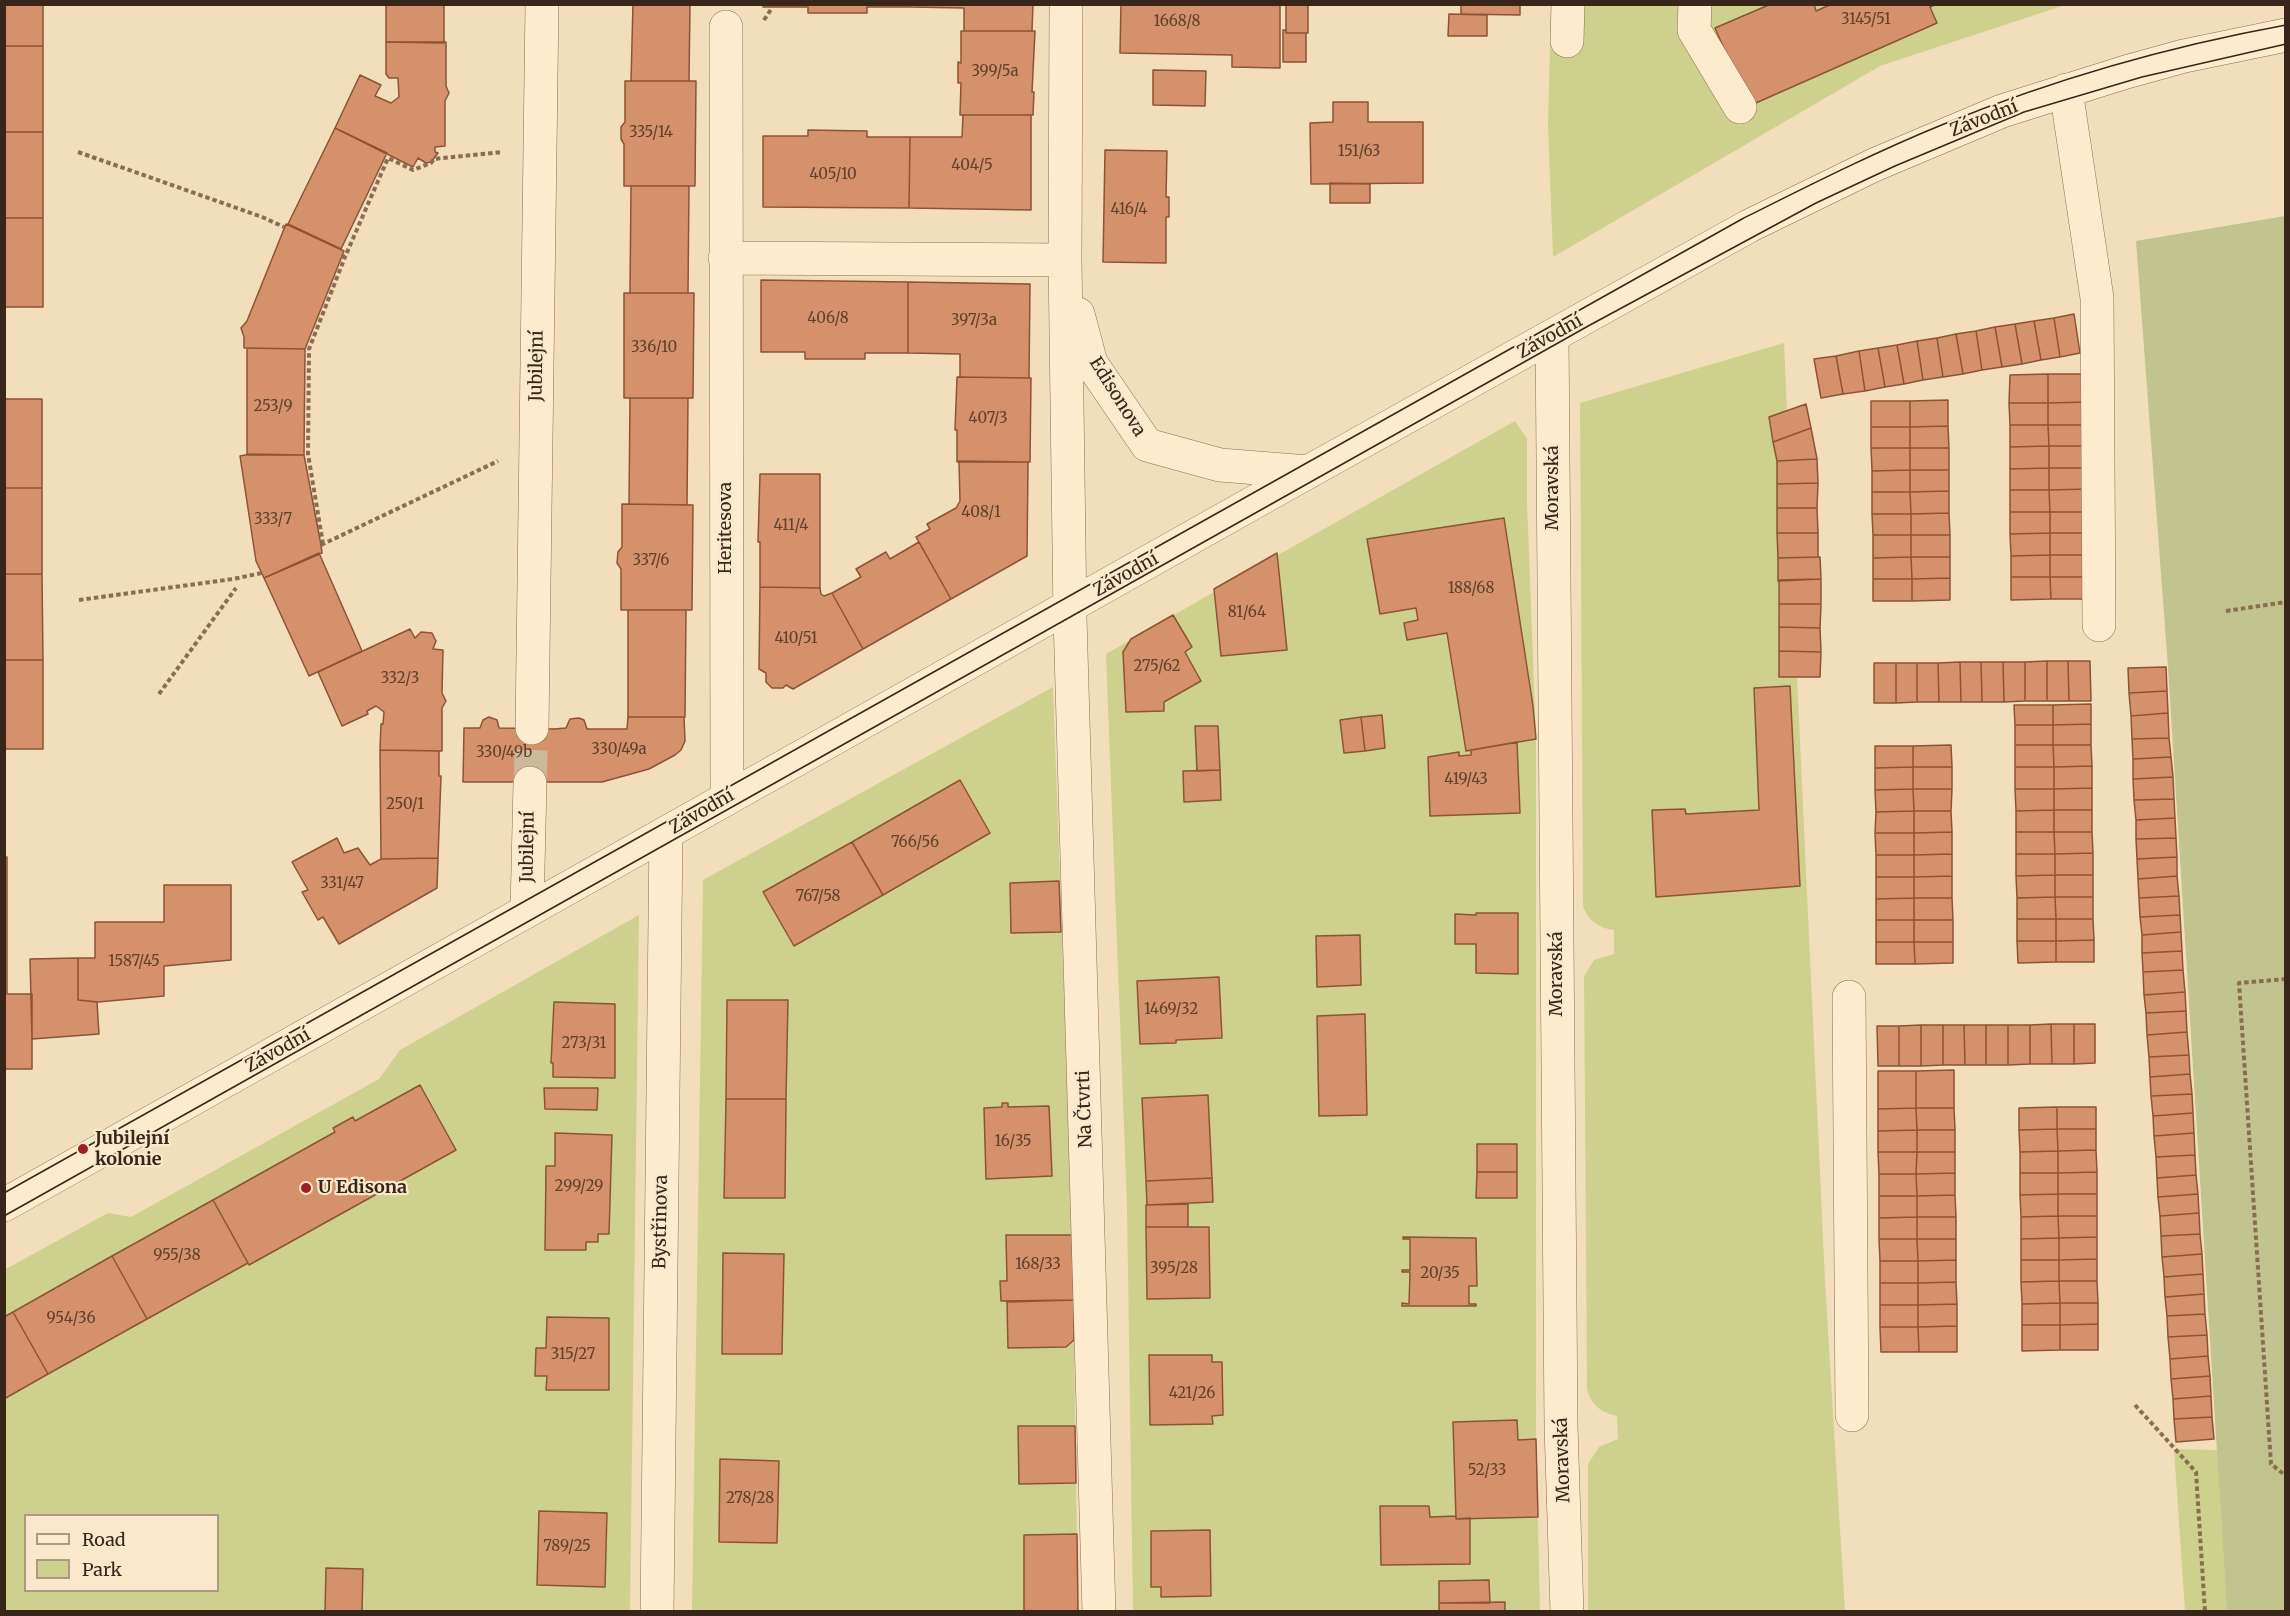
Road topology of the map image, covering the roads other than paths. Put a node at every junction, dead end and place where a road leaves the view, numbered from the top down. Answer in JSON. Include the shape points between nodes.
{"nodes":[{"id":1,"x":542,"y":4,"type":"edge"},
{"id":2,"x":1066,"y":4,"type":"edge"},
{"id":3,"x":1568,"y":4,"type":"edge"},
{"id":4,"x":1695,"y":4,"type":"edge"},
{"id":5,"x":726,"y":27,"type":"dead end"},
{"id":6,"x":2286,"y":34,"type":"edge"},
{"id":7,"x":1568,"y":41,"type":"dead end"},
{"id":8,"x":2066,"y":90,"type":"junction"},
{"id":9,"x":1740,"y":107,"type":"dead end"},
{"id":10,"x":725,"y":258,"type":"junction"},
{"id":11,"x":1065,"y":260,"type":"junction"},
{"id":12,"x":1552,"y":336,"type":"junction"},
{"id":13,"x":1308,"y":472,"type":"junction"},
{"id":14,"x":1070,"y":606,"type":"junction"},
{"id":15,"x":2099,"y":625,"type":"dead end"},
{"id":16,"x":532,"y":728,"type":"tunnel mouth"},
{"id":17,"x":530,"y":783,"type":"tunnel mouth"},
{"id":18,"x":727,"y":798,"type":"junction"},
{"id":19,"x":666,"y":833,"type":"junction"},
{"id":20,"x":527,"y":911,"type":"junction"},
{"id":21,"x":1849,"y":997,"type":"dead end"},
{"id":22,"x":4,"y":1204,"type":"edge"},
{"id":23,"x":1852,"y":1415,"type":"dead end"},
{"id":24,"x":657,"y":1611,"type":"edge"},
{"id":25,"x":1099,"y":1611,"type":"edge"},
{"id":26,"x":1568,"y":1611,"type":"edge"}],
"edges":[{"from":1,"to":16,"type":"street","name":"Jubilejní"},
{"from":2,"to":11,"type":"street","name":"Edisonova"},
{"from":3,"to":7,"type":"street"},
{"from":4,"to":9,"type":"street","via":[[1694,30]]},
{"from":5,"to":10,"type":"street","name":"Heritesova"},
{"from":6,"to":8,"type":"street","name":"Závodní"},
{"from":8,"to":12,"type":"street","name":"Závodní","via":[[1938,137],[1822,190]]},
{"from":8,"to":15,"type":"street","via":[[2097,298]]},
{"from":10,"to":11,"type":"street"},
{"from":10,"to":18,"type":"street","name":"Heritesova"},
{"from":11,"to":13,"type":"street","name":"Edisonova","via":[[1091,363],[1147,445],[1220,465]]},
{"from":11,"to":14,"type":"street","name":"Edisonova"},
{"from":12,"to":13,"type":"street","name":"Závodní"},
{"from":12,"to":26,"type":"street","name":"Moravská","via":[[1561,1402]]},
{"from":13,"to":14,"type":"street","name":"Závodní"},
{"from":14,"to":18,"type":"street","name":"Závodní"},
{"from":14,"to":25,"type":"street","name":"Na Čtvrti"},
{"from":17,"to":20,"type":"street","name":"Jubilejní"},
{"from":18,"to":19,"type":"street","name":"Závodní"},
{"from":19,"to":20,"type":"street","name":"Závodní"},
{"from":19,"to":24,"type":"street","name":"Bystřinova"},
{"from":20,"to":22,"type":"street","name":"Závodní"},
{"from":21,"to":23,"type":"street"}]}
